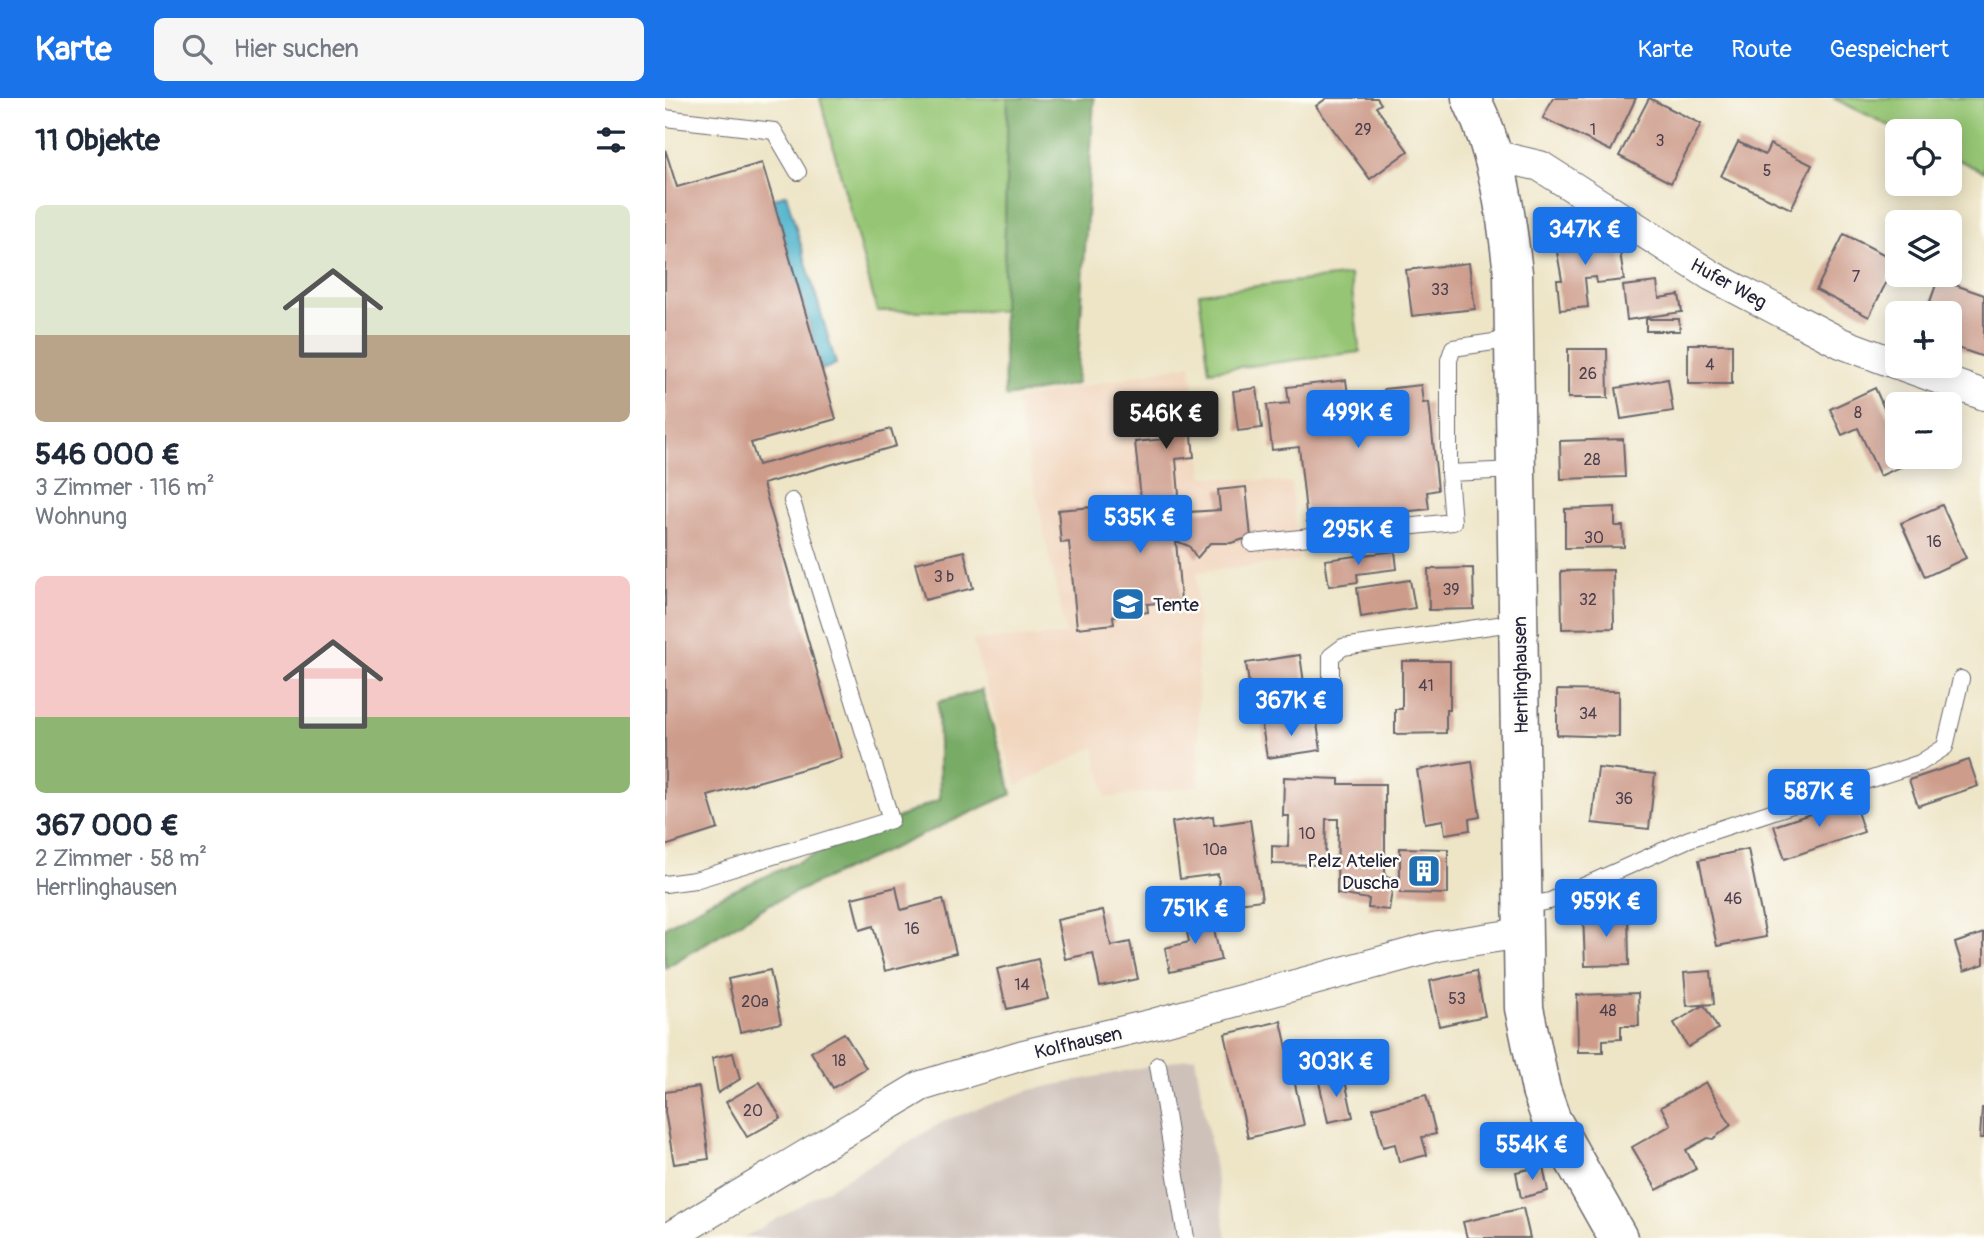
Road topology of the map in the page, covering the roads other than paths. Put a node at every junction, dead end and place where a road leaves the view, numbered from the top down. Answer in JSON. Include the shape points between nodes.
{"nodes":[{"id":1,"x":1471,"y":98,"type":"edge"},
{"id":2,"x":665,"y":118,"type":"edge"},
{"id":3,"x":1493,"y":155,"type":"junction"},
{"id":4,"x":799,"y":172,"type":"dead end"},
{"id":5,"x":1514,"y":339,"type":"junction"},
{"id":6,"x":1885,"y":359,"type":"edge"},
{"id":7,"x":1935,"y":378,"type":"edge"},
{"id":8,"x":1984,"y":396,"type":"edge"},
{"id":9,"x":1516,"y":470,"type":"junction"},
{"id":10,"x":1449,"y":472,"type":"junction"},
{"id":11,"x":792,"y":501,"type":"dead end"},
{"id":12,"x":1252,"y":543,"type":"dead end"},
{"id":13,"x":1519,"y":622,"type":"junction"},
{"id":14,"x":1961,"y":679,"type":"dead end"},
{"id":15,"x":1331,"y":694,"type":"dead end"},
{"id":16,"x":665,"y":884,"type":"edge"},
{"id":17,"x":1522,"y":919,"type":"junction"},
{"id":18,"x":1158,"y":1065,"type":"dead end"},
{"id":19,"x":668,"y":1238,"type":"edge"},
{"id":20,"x":1186,"y":1238,"type":"edge"},
{"id":21,"x":1618,"y":1238,"type":"edge"}],
"edges":[{"from":1,"to":3,"type":"street","name":"Herrlinghausen"},
{"from":2,"to":4,"type":"lane","via":[[774,131]]},
{"from":3,"to":5,"type":"street","name":"Herrlinghausen","via":[[1508,230]]},
{"from":3,"to":6,"type":"street","name":"Hufer Weg","via":[[1540,166],[1712,275],[1841,343]]},
{"from":5,"to":9,"type":"street","name":"Herrlinghausen"},
{"from":5,"to":10,"type":"lane","via":[[1453,348]]},
{"from":7,"to":8,"type":"street"},
{"from":9,"to":10,"type":"lane"},
{"from":9,"to":13,"type":"street","name":"Herrlinghausen"},
{"from":10,"to":12,"type":"lane","via":[[1453,522]]},
{"from":11,"to":16,"type":"lane","via":[[891,820],[695,880]]},
{"from":13,"to":15,"type":"lane","via":[[1343,647],[1331,656]]},
{"from":13,"to":17,"type":"street","name":"Herrlinghausen"},
{"from":14,"to":17,"type":"lane","via":[[1945,747],[1920,762],[1712,831],[1551,901]]},
{"from":17,"to":19,"type":"street","name":"Kolfhausen","via":[[1438,946],[921,1086]]},
{"from":17,"to":21,"type":"street","name":"Herrlinghausen","via":[[1524,1008],[1541,1090],[1557,1134]]},
{"from":18,"to":20,"type":"lane"}]}
